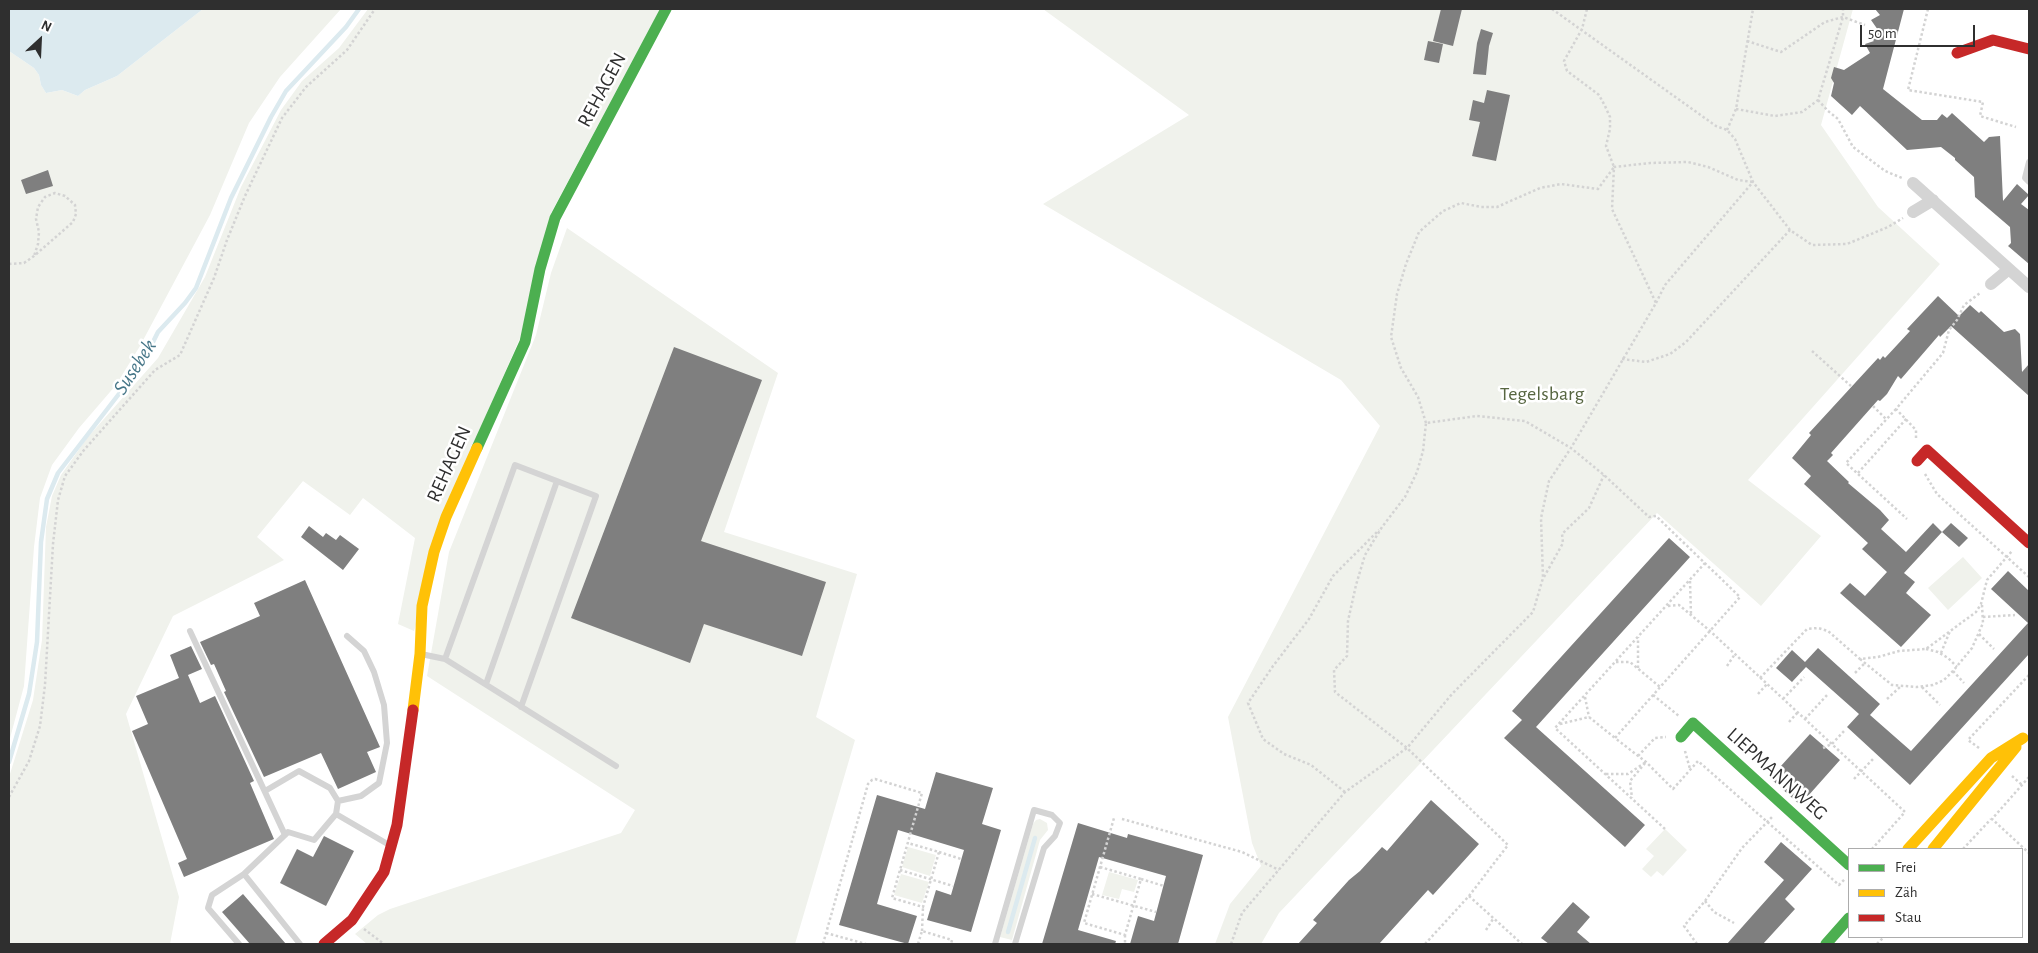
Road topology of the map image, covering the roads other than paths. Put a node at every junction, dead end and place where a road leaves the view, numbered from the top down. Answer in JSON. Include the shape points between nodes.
{"nodes":[{"id":1,"x":666,"y":9,"type":"edge"},
{"id":2,"x":2029,"y":49,"type":"edge"},
{"id":3,"x":1958,"y":53,"type":"dead end"},
{"id":4,"x":2029,"y":162,"type":"edge"},
{"id":5,"x":2029,"y":182,"type":"edge"},
{"id":6,"x":1913,"y":183,"type":"road end"},
{"id":7,"x":1933,"y":200,"type":"junction"},
{"id":8,"x":1913,"y":212,"type":"road end"},
{"id":9,"x":2009,"y":269,"type":"junction"},
{"id":10,"x":1991,"y":284,"type":"road end"},
{"id":11,"x":2029,"y":287,"type":"edge"},
{"id":12,"x":1917,"y":461,"type":"road end"},
{"id":13,"x":557,"y":481,"type":"junction"},
{"id":14,"x":2026,"y":540,"type":"edge"},
{"id":15,"x":190,"y":631,"type":"dead end"},
{"id":16,"x":347,"y":636,"type":"dead end"},
{"id":17,"x":420,"y":654,"type":"junction"},
{"id":18,"x":445,"y":660,"type":"junction"},
{"id":19,"x":486,"y":684,"type":"junction"},
{"id":20,"x":521,"y":707,"type":"junction"},
{"id":21,"x":1681,"y":737,"type":"dead end"},
{"id":22,"x":2027,"y":737,"type":"edge"},
{"id":23,"x":616,"y":766,"type":"dead end"},
{"id":24,"x":265,"y":791,"type":"junction"},
{"id":25,"x":338,"y":801,"type":"junction"},
{"id":26,"x":336,"y":814,"type":"junction"},
{"id":27,"x":285,"y":835,"type":"junction"},
{"id":28,"x":392,"y":847,"type":"junction"},
{"id":29,"x":1909,"y":848,"type":"edge"},
{"id":30,"x":1934,"y":848,"type":"edge"},
{"id":31,"x":1848,"y":864,"type":"edge"},
{"id":32,"x":244,"y":874,"type":"junction"},
{"id":33,"x":1848,"y":919,"type":"edge"},
{"id":34,"x":239,"y":944,"type":"edge"},
{"id":35,"x":300,"y":944,"type":"edge"},
{"id":36,"x":324,"y":944,"type":"edge"},
{"id":37,"x":994,"y":944,"type":"edge"},
{"id":38,"x":1015,"y":944,"type":"edge"},
{"id":39,"x":1826,"y":944,"type":"edge"}],
"edges":[{"from":1,"to":17,"type":"street","name":"REHAGEN","via":[[555,218],[540,269],[525,342],[446,517],[434,552],[422,606]]},
{"from":2,"to":3,"type":"street","via":[[1993,40]]},
{"from":4,"to":5,"type":"lane","via":[[2025,178]]},
{"from":6,"to":7,"type":"street"},
{"from":7,"to":8,"type":"street"},
{"from":7,"to":9,"type":"street"},
{"from":9,"to":10,"type":"street"},
{"from":9,"to":11,"type":"street"},
{"from":12,"to":14,"type":"street","via":[[1927,450]]},
{"from":13,"to":18,"type":"lane","via":[[515,465]]},
{"from":13,"to":19,"type":"lane"},
{"from":13,"to":20,"type":"lane","via":[[596,496]]},
{"from":15,"to":24,"type":"lane"},
{"from":16,"to":25,"type":"lane","via":[[364,651],[374,672],[384,705],[386,743],[379,783],[361,796]]},
{"from":17,"to":18,"type":"lane"},
{"from":17,"to":28,"type":"street","name":"REHAGEN"},
{"from":18,"to":19,"type":"lane"},
{"from":19,"to":20,"type":"lane"},
{"from":20,"to":23,"type":"lane"},
{"from":21,"to":31,"type":"street","name":"LIEPMANNWEG","via":[[1693,723]]},
{"from":22,"to":29,"type":"street","via":[[1991,758]]},
{"from":22,"to":30,"type":"street"},
{"from":24,"to":25,"type":"lane","via":[[299,771],[330,788]]},
{"from":24,"to":27,"type":"lane"},
{"from":25,"to":26,"type":"lane"},
{"from":26,"to":27,"type":"lane","via":[[314,840],[288,832]]},
{"from":26,"to":28,"type":"lane"},
{"from":27,"to":32,"type":"lane"},
{"from":28,"to":36,"type":"street","name":"REHAGEN","via":[[384,872],[352,920]]},
{"from":32,"to":34,"type":"lane","via":[[212,895],[208,908]]},
{"from":32,"to":35,"type":"lane"},
{"from":33,"to":39,"type":"street"},
{"from":37,"to":38,"type":"lane","via":[[1034,810],[1052,815],[1060,823],[1055,836],[1044,848]]}]}
